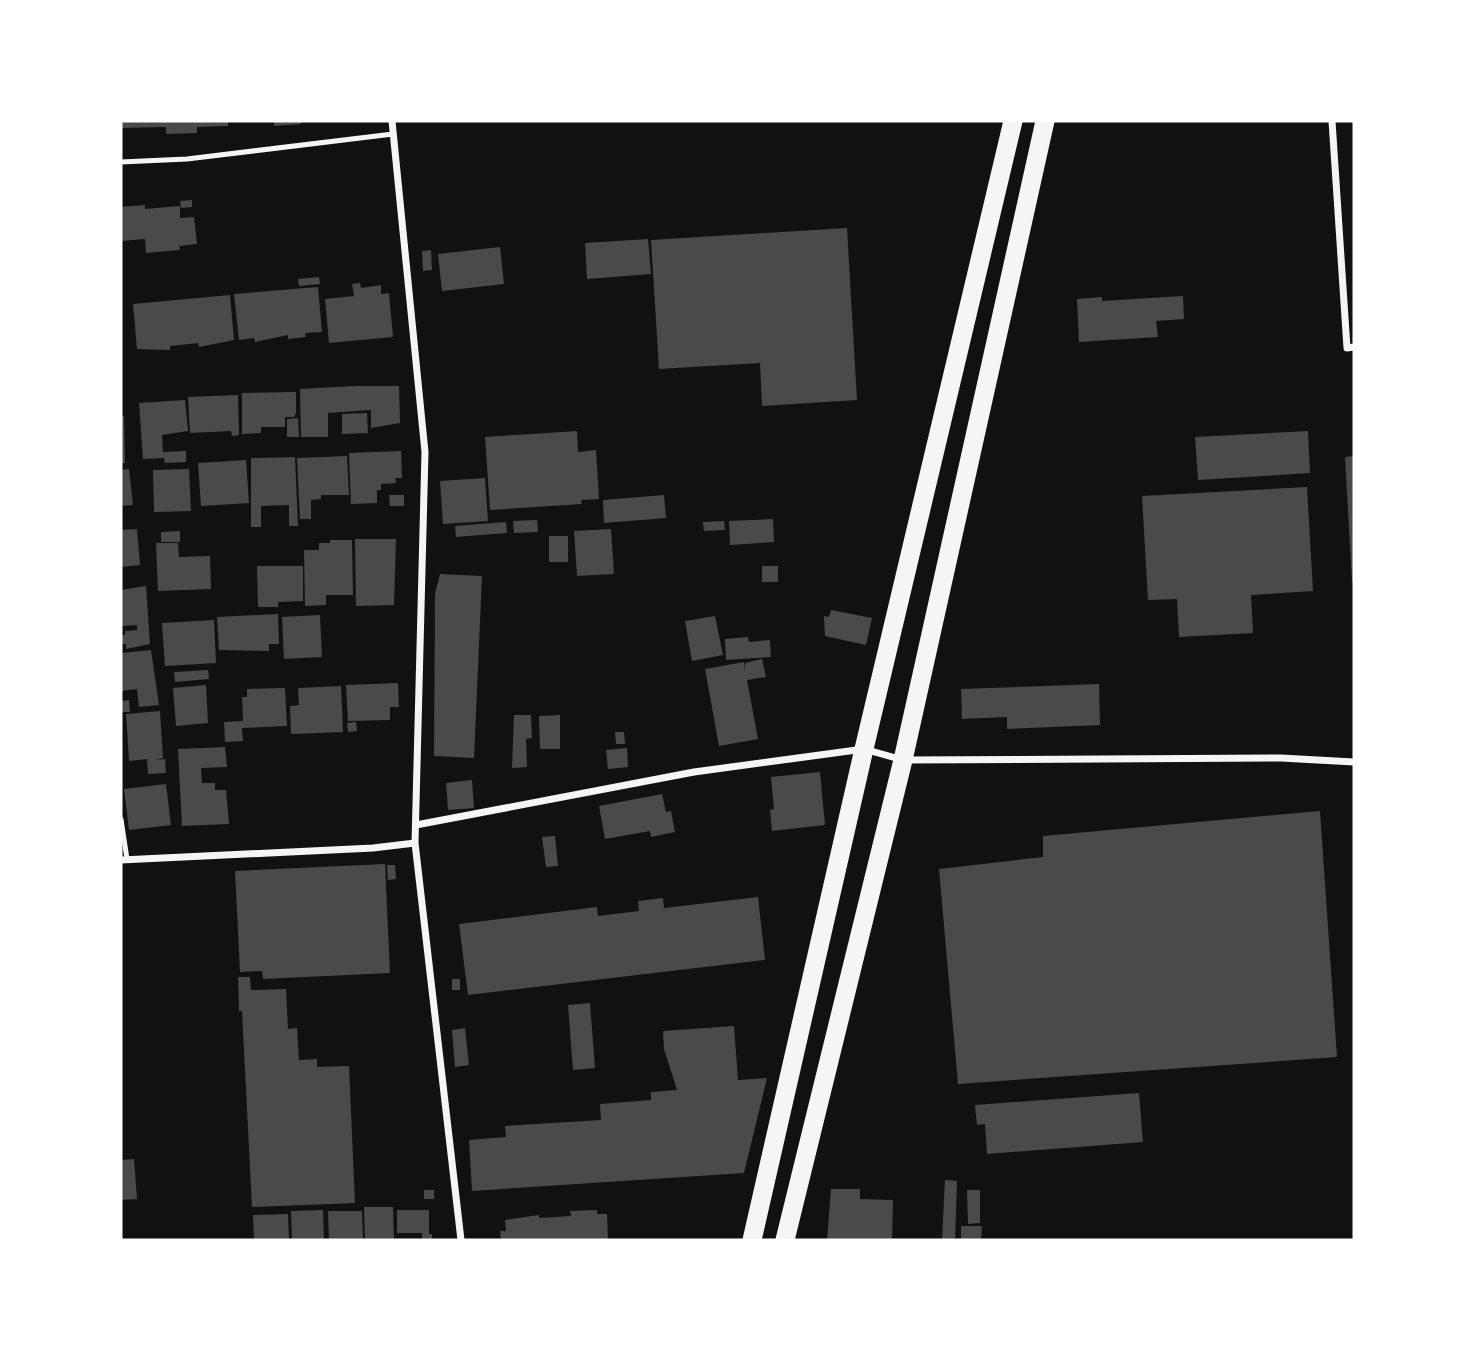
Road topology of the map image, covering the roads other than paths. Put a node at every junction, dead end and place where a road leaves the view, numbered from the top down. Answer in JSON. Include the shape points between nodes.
{"nodes":[{"id":1,"x":391,"y":121,"type":"edge"},
{"id":2,"x":1013,"y":121,"type":"edge"},
{"id":3,"x":1045,"y":121,"type":"edge"},
{"id":4,"x":1332,"y":121,"type":"edge"},
{"id":5,"x":393,"y":134,"type":"junction"},
{"id":6,"x":121,"y":162,"type":"edge"},
{"id":7,"x":1354,"y":347,"type":"edge"},
{"id":8,"x":864,"y":749,"type":"junction"},
{"id":9,"x":902,"y":760,"type":"junction"},
{"id":10,"x":1354,"y":762,"type":"edge"},
{"id":11,"x":121,"y":819,"type":"edge"},
{"id":12,"x":416,"y":825,"type":"junction"},
{"id":13,"x":415,"y":843,"type":"junction"},
{"id":14,"x":124,"y":860,"type":"edge"},
{"id":15,"x":461,"y":1240,"type":"edge"},
{"id":16,"x":752,"y":1240,"type":"edge"},
{"id":17,"x":785,"y":1240,"type":"edge"}],
"edges":[{"from":1,"to":5,"type":"street"},
{"from":2,"to":8,"type":"highway"},
{"from":3,"to":9,"type":"highway"},
{"from":4,"to":7,"type":"street","via":[[1347,348]]},
{"from":5,"to":6,"type":"lane","via":[[187,159]]},
{"from":5,"to":12,"type":"street","via":[[425,452]]},
{"from":8,"to":9,"type":"street"},
{"from":8,"to":12,"type":"street","via":[[694,772]]},
{"from":8,"to":16,"type":"highway"},
{"from":9,"to":10,"type":"street","via":[[1281,758]]},
{"from":9,"to":17,"type":"highway"},
{"from":11,"to":14,"type":"lane"},
{"from":12,"to":13,"type":"street"},
{"from":13,"to":14,"type":"street"},
{"from":13,"to":15,"type":"street"}]}
